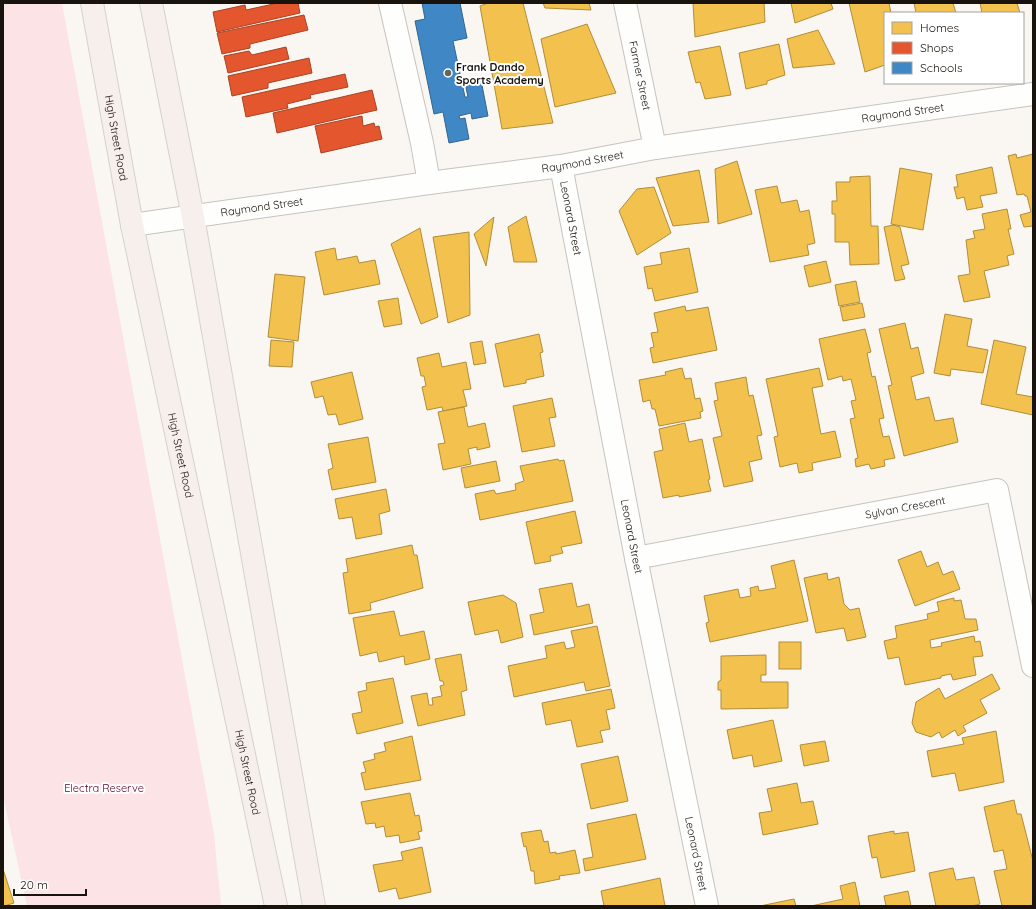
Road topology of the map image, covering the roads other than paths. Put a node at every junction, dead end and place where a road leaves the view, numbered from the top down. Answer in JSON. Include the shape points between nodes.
{"nodes":[{"id":1,"x":92,"y":3,"type":"edge"},
{"id":2,"x":151,"y":3,"type":"edge"},
{"id":3,"x":390,"y":3,"type":"edge"},
{"id":4,"x":625,"y":3,"type":"edge"},
{"id":5,"x":1033,"y":94,"type":"edge"},
{"id":6,"x":655,"y":148,"type":"junction"},
{"id":7,"x":561,"y":166,"type":"junction"},
{"id":8,"x":429,"y":183,"type":"junction"},
{"id":9,"x":193,"y":217,"type":"junction"},
{"id":10,"x":132,"y":225,"type":"junction"},
{"id":11,"x":636,"y":558,"type":"junction"},
{"id":12,"x":1033,"y":666,"type":"edge"},
{"id":13,"x":274,"y":902,"type":"edge"},
{"id":14,"x":314,"y":906,"type":"edge"},
{"id":15,"x":707,"y":906,"type":"edge"}],
"edges":[{"from":1,"to":10,"type":"main road","name":"High Street Road"},
{"from":2,"to":9,"type":"main road"},
{"from":3,"to":8,"type":"street"},
{"from":4,"to":6,"type":"street","name":"Farmer Street"},
{"from":5,"to":6,"type":"street","name":"Raymond Street"},
{"from":6,"to":7,"type":"street","name":"Raymond Street"},
{"from":7,"to":8,"type":"street","name":"Raymond Street"},
{"from":7,"to":11,"type":"street","name":"Leonard Street"},
{"from":8,"to":9,"type":"street","name":"Raymond Street"},
{"from":9,"to":10,"type":"street","name":"Raymond Street"},
{"from":9,"to":14,"type":"main road"},
{"from":10,"to":13,"type":"main road","name":"High Street Road"},
{"from":11,"to":12,"type":"street","name":"Sylvan Crescent","via":[[996,490]]},
{"from":11,"to":15,"type":"street","name":"Leonard Street"}]}
